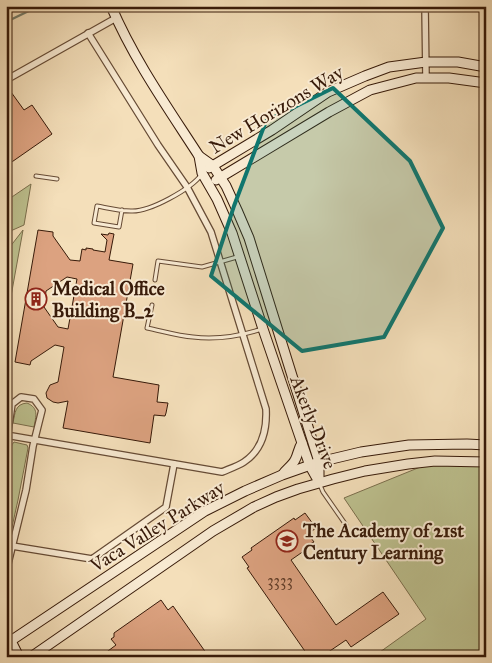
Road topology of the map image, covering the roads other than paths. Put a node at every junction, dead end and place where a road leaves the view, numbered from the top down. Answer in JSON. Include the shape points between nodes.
{"nodes":[{"id":1,"x":111,"y":6,"type":"edge"},
{"id":2,"x":425,"y":6,"type":"edge"},
{"id":3,"x":116,"y":18,"type":"junction"},
{"id":4,"x":88,"y":33,"type":"junction"},
{"id":5,"x":426,"y":62,"type":"junction"},
{"id":6,"x":486,"y":67,"type":"edge"},
{"id":7,"x":426,"y":78,"type":"junction"},
{"id":8,"x":6,"y":80,"type":"edge"},
{"id":9,"x":486,"y":83,"type":"edge"},
{"id":10,"x":199,"y":156,"type":"junction"},
{"id":11,"x":213,"y":166,"type":"junction"},
{"id":12,"x":36,"y":176,"type":"dead end"},
{"id":13,"x":199,"y":177,"type":"junction"},
{"id":14,"x":220,"y":178,"type":"junction"},
{"id":15,"x":58,"y":179,"type":"dead end"},
{"id":16,"x":209,"y":184,"type":"junction"},
{"id":17,"x":187,"y":187,"type":"junction"},
{"id":18,"x":122,"y":210,"type":"junction"},
{"id":19,"x":240,"y":256,"type":"junction"},
{"id":20,"x":221,"y":263,"type":"junction"},
{"id":21,"x":155,"y":280,"type":"dead end"},
{"id":22,"x":152,"y":305,"type":"dead end"},
{"id":23,"x":263,"y":329,"type":"junction"},
{"id":24,"x":243,"y":335,"type":"junction"},
{"id":25,"x":7,"y":436,"type":"edge"},
{"id":26,"x":35,"y":440,"type":"junction"},
{"id":27,"x":302,"y":443,"type":"junction"},
{"id":28,"x":6,"y":445,"type":"edge"},
{"id":29,"x":486,"y":445,"type":"edge"},
{"id":30,"x":319,"y":462,"type":"junction"},
{"id":31,"x":486,"y":462,"type":"edge"},
{"id":32,"x":174,"y":464,"type":"junction"},
{"id":33,"x":310,"y":466,"type":"junction"},
{"id":34,"x":282,"y":475,"type":"junction"},
{"id":35,"x":319,"y":482,"type":"junction"},
{"id":36,"x":346,"y":525,"type":"dead end"},
{"id":37,"x":9,"y":545,"type":"edge"},
{"id":38,"x":6,"y":572,"type":"edge"},
{"id":39,"x":6,"y":632,"type":"edge"},
{"id":40,"x":8,"y":643,"type":"edge"},
{"id":41,"x":19,"y":657,"type":"edge"},
{"id":42,"x":32,"y":657,"type":"edge"}],
"edges":[{"from":1,"to":3,"type":"street","name":"Akerly Drive"},
{"from":2,"to":5,"type":"street"},
{"from":3,"to":4,"type":"street"},
{"from":3,"to":10,"type":"street","name":"Akerly Drive"},
{"from":4,"to":8,"type":"street"},
{"from":4,"to":17,"type":"street"},
{"from":5,"to":6,"type":"street","name":"New Horizons Way","via":[[458,62]]},
{"from":5,"to":7,"type":"street"},
{"from":5,"to":11,"type":"street","name":"New Horizons Way","via":[[389,68],[328,92]]},
{"from":7,"to":9,"type":"street","name":"New Horizons Way"},
{"from":7,"to":14,"type":"street","name":"New Horizons Way","via":[[370,90]]},
{"from":10,"to":11,"type":"street","name":"Akerly Drive"},
{"from":10,"to":13,"type":"street","name":"Akerly Drive"},
{"from":11,"to":13,"type":"street","name":"New Horizons Way"},
{"from":11,"to":14,"type":"street","name":"Akerly Drive"},
{"from":12,"to":15,"type":"lane"},
{"from":13,"to":16,"type":"street","name":"Akerly Drive"},
{"from":13,"to":17,"type":"lane"},
{"from":14,"to":16,"type":"street","name":"New Horizons Way"},
{"from":14,"to":30,"type":"street","name":"Akerly Drive","via":[[249,238]]},
{"from":16,"to":19,"type":"street","name":"Akerly Drive"},
{"from":17,"to":18,"type":"lane","via":[[147,209]]},
{"from":17,"to":20,"type":"street","via":[[211,232]]},
{"from":18,"to":18,"type":"lane","via":[[120,227],[94,223],[97,206]]},
{"from":19,"to":20,"type":"lane"},
{"from":19,"to":23,"type":"street","name":"Akerly Drive"},
{"from":20,"to":21,"type":"lane","via":[[202,267],[158,261]]},
{"from":20,"to":24,"type":"street"},
{"from":22,"to":24,"type":"lane","via":[[147,328],[192,337]]},
{"from":23,"to":24,"type":"lane"},
{"from":23,"to":27,"type":"street","name":"Akerly Drive"},
{"from":24,"to":32,"type":"street","via":[[266,409],[262,440],[244,462],[222,472]]},
{"from":25,"to":26,"type":"street"},
{"from":25,"to":26,"type":"street","via":[[12,404],[21,397],[34,399],[42,410]]},
{"from":25,"to":28,"type":"street"},
{"from":26,"to":32,"type":"street"},
{"from":26,"to":37,"type":"street","via":[[26,490]]},
{"from":27,"to":33,"type":"street","name":"Akerly Drive"},
{"from":27,"to":34,"type":"street","via":[[292,465]]},
{"from":29,"to":30,"type":"street","name":"Vaca Valley Parkway","via":[[409,446]]},
{"from":30,"to":33,"type":"street","name":"Vaca Valley Parkway"},
{"from":30,"to":35,"type":"street","name":"Akerly Drive"},
{"from":31,"to":35,"type":"street","name":"Vaca Valley Parkway","via":[[408,464]]},
{"from":32,"to":37,"type":"street","via":[[166,507],[92,559]]},
{"from":33,"to":34,"type":"street","name":"Vaca Valley Parkway"},
{"from":33,"to":35,"type":"street","name":"Akerly Drive"},
{"from":34,"to":40,"type":"street","name":"Vaca Valley Parkway","via":[[205,511]]},
{"from":35,"to":36,"type":"lane"},
{"from":35,"to":42,"type":"street","name":"Vaca Valley Parkway","via":[[254,507],[213,531]]},
{"from":37,"to":38,"type":"street"},
{"from":39,"to":40,"type":"street"},
{"from":40,"to":41,"type":"street"}]}
